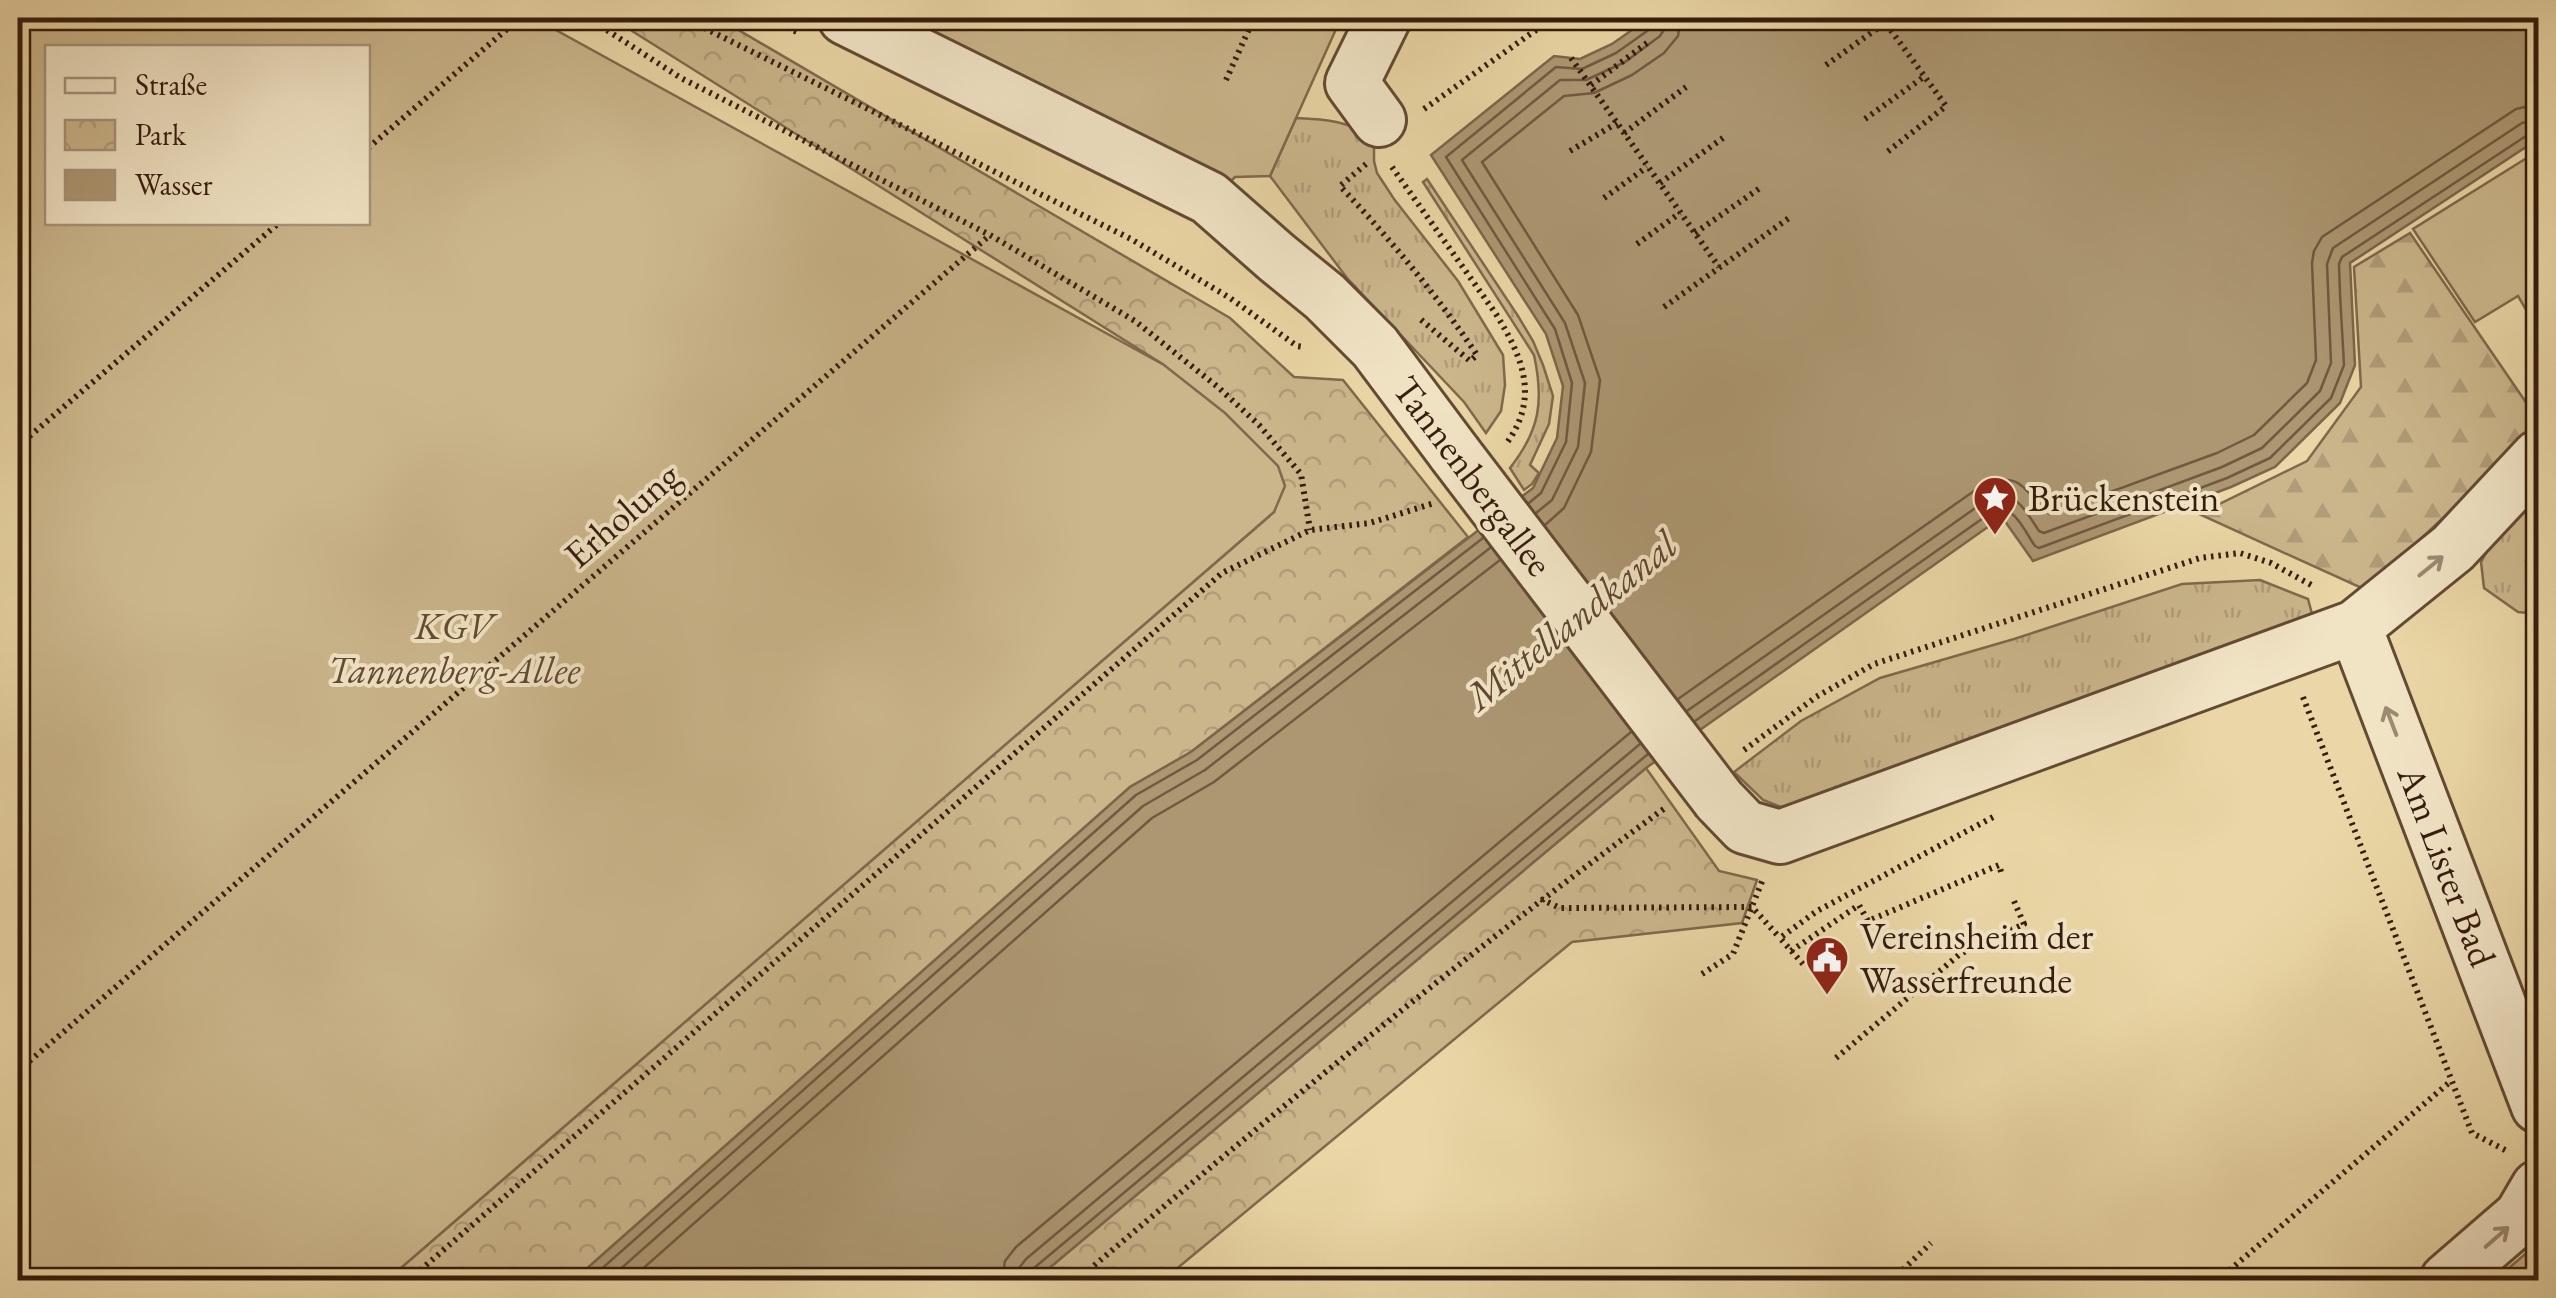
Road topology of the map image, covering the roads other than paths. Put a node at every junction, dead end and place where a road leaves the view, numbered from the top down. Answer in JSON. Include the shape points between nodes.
{"nodes":[{"id":1,"x":845,"y":18,"type":"edge"},
{"id":2,"x":1384,"y":18,"type":"edge"},
{"id":3,"x":1393,"y":132,"type":"road end"},
{"id":4,"x":2538,"y":457,"type":"edge"},
{"id":5,"x":2355,"y":627,"type":"junction"},
{"id":6,"x":2538,"y":1106,"type":"edge"},
{"id":7,"x":2538,"y":1187,"type":"edge"},
{"id":8,"x":2447,"y":1280,"type":"edge"}],
"edges":[{"from":1,"to":5,"type":"street","name":"Tannenbergallee","bridge":true,"via":[[1209,198],[1326,297],[1375,347],[1745,827],[1780,836]]},
{"from":2,"to":3,"type":"street","via":[[1352,83]]},
{"from":5,"to":4,"type":"street","name":"Tannenbergallee","one_way":true,"via":[[2453,548]]},
{"from":6,"to":5,"type":"street","name":"Am Lister Bad","one_way":true},
{"from":8,"to":7,"type":"street","one_way":true,"via":[[2521,1216]]}]}
